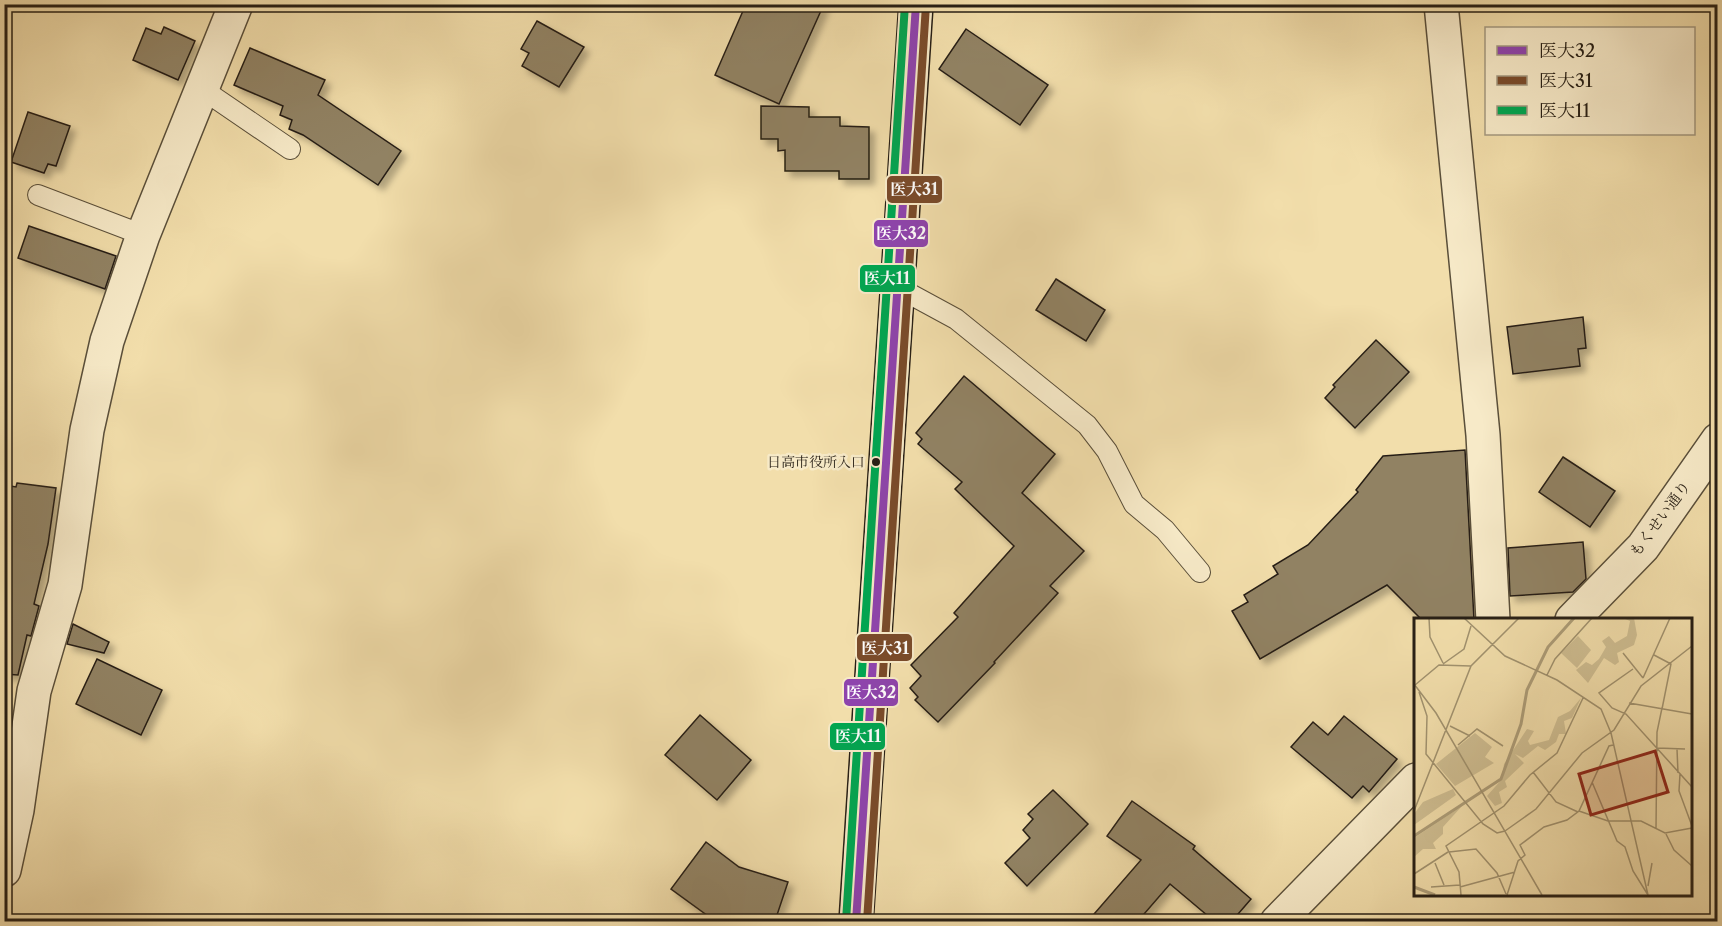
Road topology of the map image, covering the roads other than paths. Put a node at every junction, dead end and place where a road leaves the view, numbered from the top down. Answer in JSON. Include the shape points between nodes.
{"nodes":[{"id":1,"x":236,"y":4,"type":"edge"},
{"id":2,"x":916,"y":4,"type":"edge"},
{"id":3,"x":1441,"y":4,"type":"edge"},
{"id":4,"x":201,"y":89,"type":"junction"},
{"id":5,"x":290,"y":149,"type":"dead end"},
{"id":6,"x":38,"y":195,"type":"dead end"},
{"id":7,"x":143,"y":235,"type":"junction"},
{"id":8,"x":897,"y":286,"type":"junction"},
{"id":9,"x":1718,"y":440,"type":"edge"},
{"id":10,"x":1200,"y":572,"type":"dead end"},
{"id":11,"x":1493,"y":618,"type":"edge"},
{"id":12,"x":1574,"y":618,"type":"edge"},
{"id":13,"x":1414,"y":782,"type":"edge"},
{"id":14,"x":4,"y":870,"type":"edge"},
{"id":15,"x":856,"y":921,"type":"edge"},
{"id":16,"x":1277,"y":921,"type":"edge"}],
"edges":[{"from":1,"to":4,"type":"street"},
{"from":2,"to":8,"type":"street"},
{"from":3,"to":11,"type":"street","via":[[1482,435]]},
{"from":4,"to":5,"type":"lane"},
{"from":4,"to":7,"type":"street"},
{"from":6,"to":7,"type":"lane"},
{"from":7,"to":14,"type":"street","via":[[107,340],[87,430],[65,585],[34,691]]},
{"from":8,"to":10,"type":"lane","via":[[956,319],[1087,425],[1107,451],[1134,504],[1165,530]]},
{"from":8,"to":15,"type":"street"},
{"from":9,"to":12,"type":"street","name":"もくせい通り","via":[[1643,547]]},
{"from":13,"to":16,"type":"street"}]}
